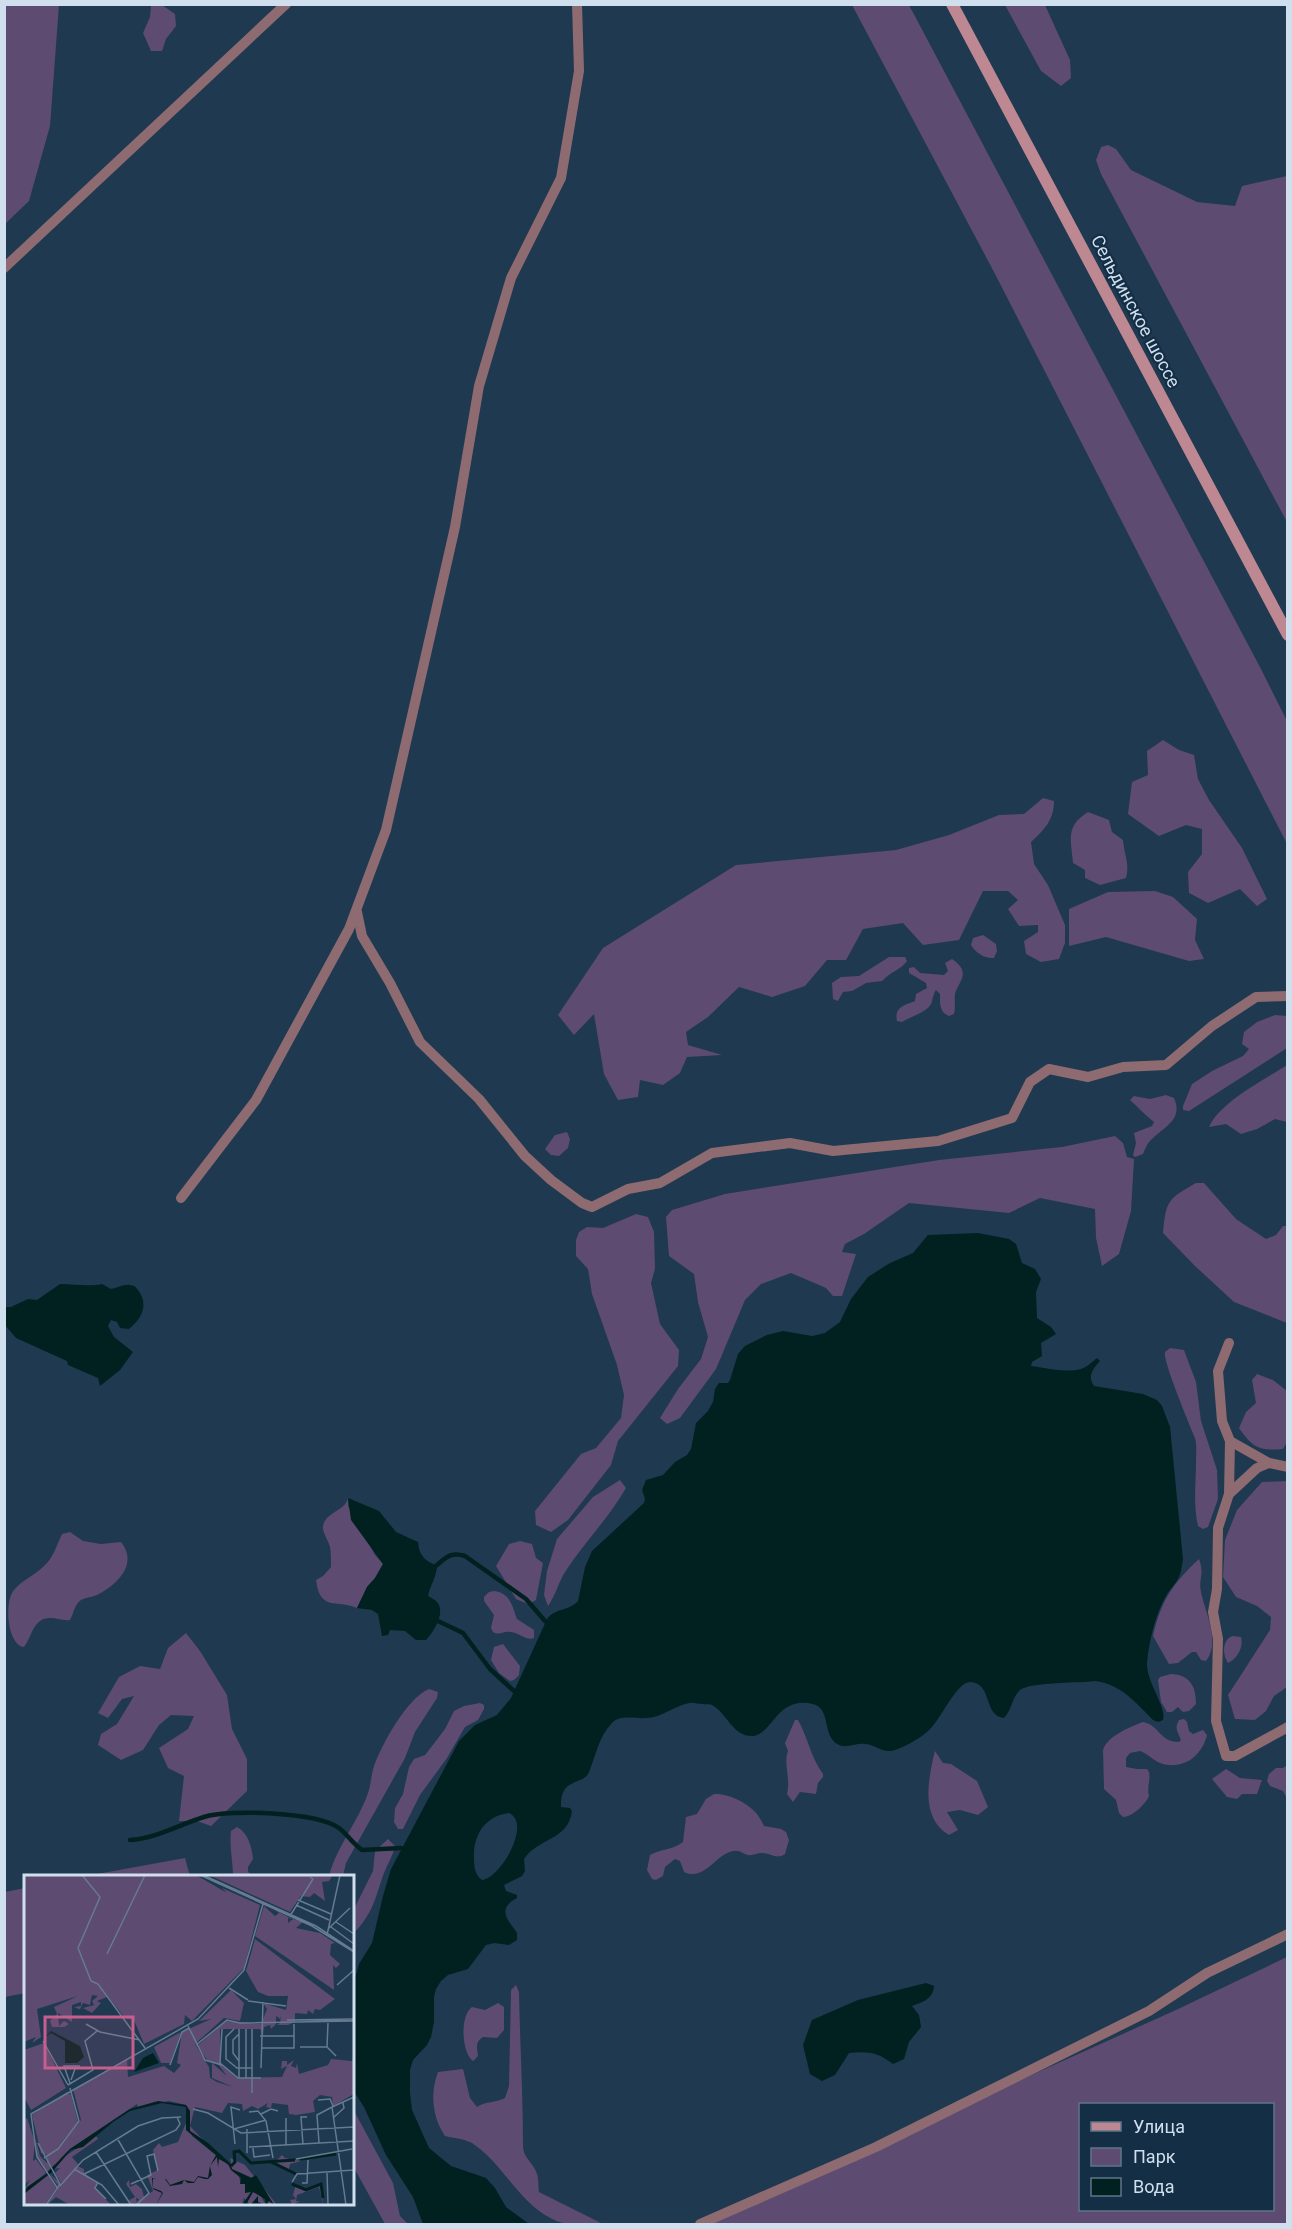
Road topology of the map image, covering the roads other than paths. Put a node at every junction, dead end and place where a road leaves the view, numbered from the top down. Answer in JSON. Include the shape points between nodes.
{"nodes":[{"id":1,"x":286,"y":4,"type":"edge"},
{"id":2,"x":577,"y":4,"type":"edge"},
{"id":3,"x":952,"y":4,"type":"edge"},
{"id":4,"x":4,"y":268,"type":"edge"},
{"id":5,"x":1287,"y":635,"type":"edge"},
{"id":6,"x":356,"y":909,"type":"junction"},
{"id":7,"x":1287,"y":996,"type":"edge"},
{"id":8,"x":181,"y":1198,"type":"dead end"},
{"id":9,"x":1229,"y":1343,"type":"dead end"},
{"id":10,"x":1230,"y":1441,"type":"junction"},
{"id":11,"x":1269,"y":1463,"type":"junction"},
{"id":12,"x":1287,"y":1467,"type":"edge"},
{"id":13,"x":1229,"y":1494,"type":"junction"},
{"id":14,"x":1287,"y":1727,"type":"edge"},
{"id":15,"x":1287,"y":1934,"type":"edge"},
{"id":16,"x":700,"y":2224,"type":"edge"}],
"edges":[{"from":1,"to":4,"type":"street"},
{"from":2,"to":6,"type":"street","via":[[579,71],[561,178],[511,278],[479,386],[455,528],[386,830]]},
{"from":3,"to":5,"type":"main road","name":"Сельдинское шоссе"},
{"from":6,"to":7,"type":"street","via":[[362,936],[420,1042],[479,1099],[525,1156],[551,1180],[592,1207],[628,1189],[660,1183],[711,1153],[790,1143],[833,1151],[938,1141],[1012,1118],[1030,1082],[1049,1069],[1088,1077],[1123,1067],[1166,1065],[1212,1026],[1256,997]]},
{"from":6,"to":8,"type":"street","via":[[349,929],[256,1100]]},
{"from":9,"to":10,"type":"street","via":[[1218,1371],[1222,1421]]},
{"from":10,"to":11,"type":"street"},
{"from":10,"to":13,"type":"street"},
{"from":11,"to":12,"type":"street"},
{"from":11,"to":13,"type":"street","via":[[1257,1468]]},
{"from":13,"to":14,"type":"street","via":[[1218,1528],[1213,1612],[1218,1640],[1216,1722],[1226,1756],[1235,1756]]},
{"from":15,"to":16,"type":"street","via":[[1207,1973],[1149,2011],[876,2147]]}]}
